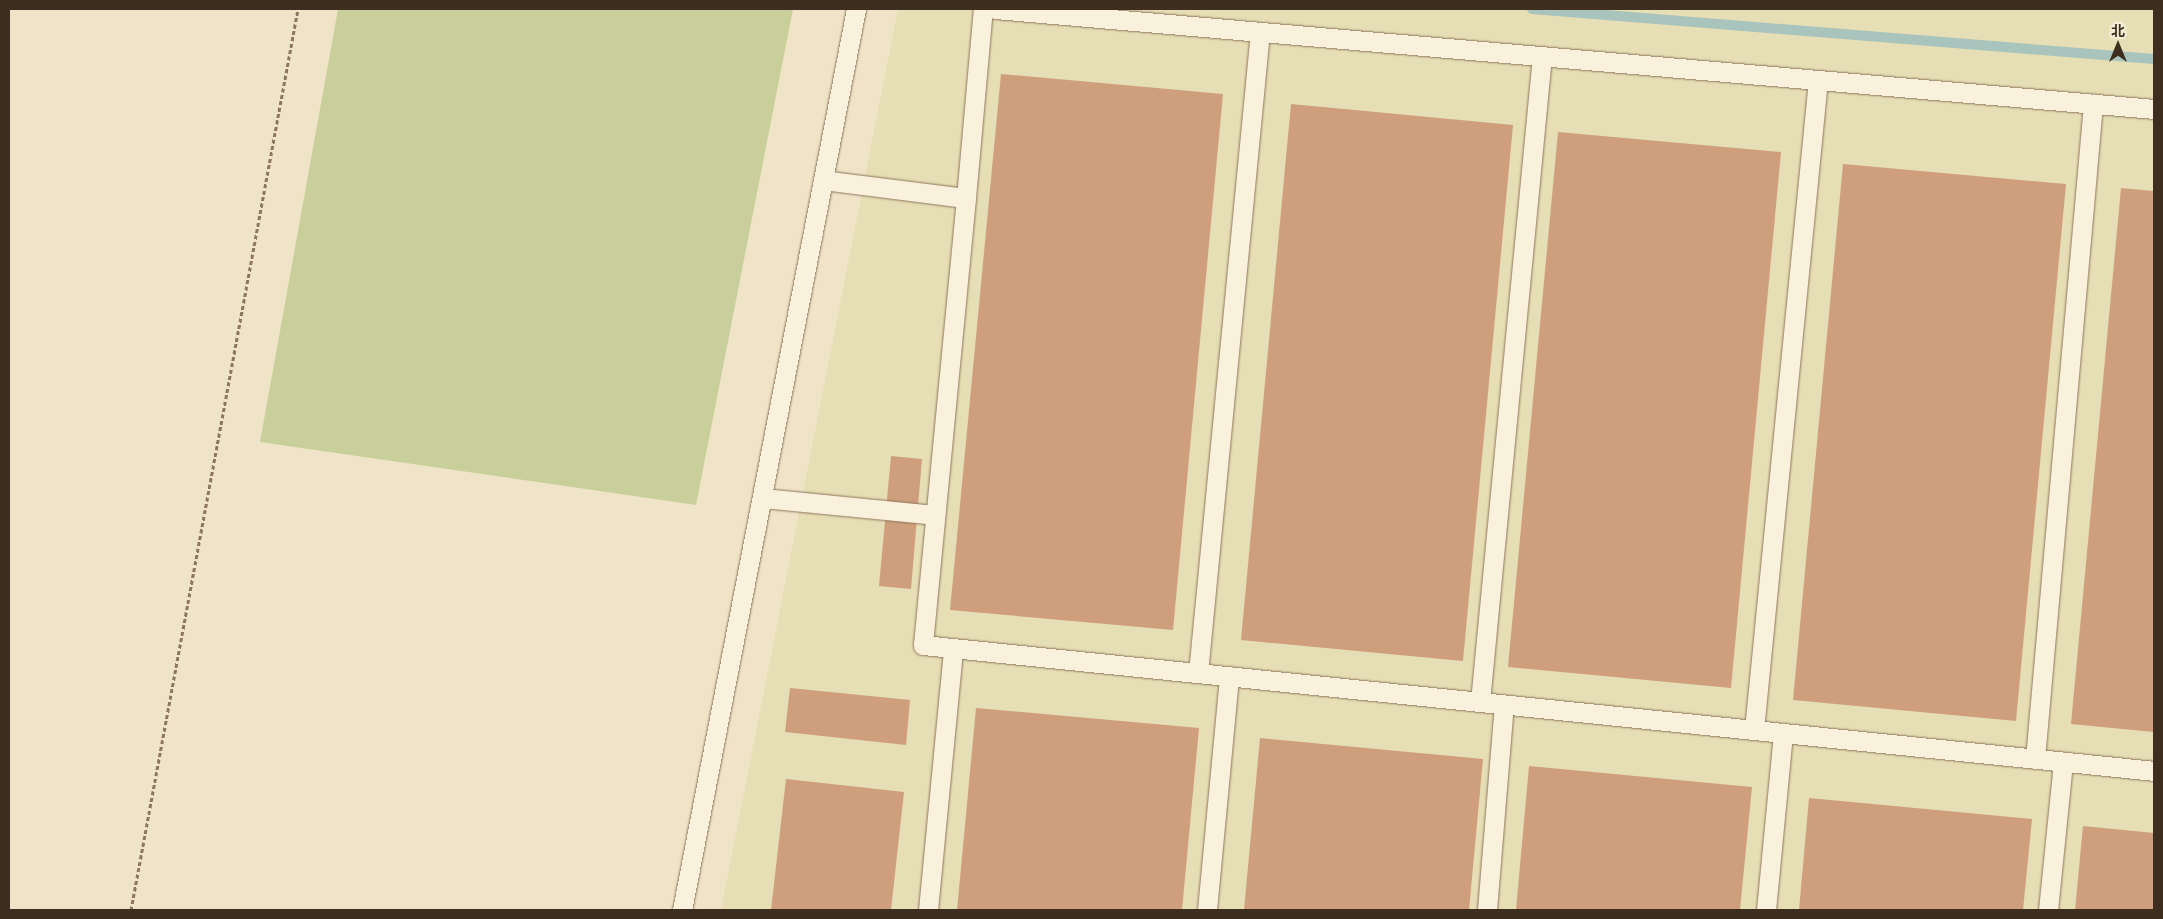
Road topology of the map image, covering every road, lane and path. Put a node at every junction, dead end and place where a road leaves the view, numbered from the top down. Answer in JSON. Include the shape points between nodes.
{"nodes":[{"id":1,"x":298,"y":9,"type":"edge"},
{"id":2,"x":856,"y":9,"type":"edge"},
{"id":3,"x":983,"y":9,"type":"edge"},
{"id":4,"x":995,"y":9,"type":"edge"},
{"id":5,"x":1260,"y":32,"type":"junction"},
{"id":6,"x":1542,"y":56,"type":"junction"},
{"id":7,"x":1818,"y":80,"type":"junction"},
{"id":8,"x":2093,"y":104,"type":"junction"},
{"id":9,"x":2154,"y":109,"type":"edge"},
{"id":10,"x":823,"y":180,"type":"junction"},
{"id":11,"x":966,"y":198,"type":"junction"},
{"id":12,"x":762,"y":498,"type":"junction"},
{"id":13,"x":935,"y":515,"type":"junction"},
{"id":14,"x":953,"y":648,"type":"junction"},
{"id":15,"x":1198,"y":673,"type":"junction"},
{"id":16,"x":1229,"y":676,"type":"junction"},
{"id":17,"x":1480,"y":702,"type":"junction"},
{"id":18,"x":1504,"y":705,"type":"junction"},
{"id":19,"x":1754,"y":730,"type":"junction"},
{"id":20,"x":1783,"y":733,"type":"junction"},
{"id":21,"x":2035,"y":759,"type":"junction"},
{"id":22,"x":2062,"y":762,"type":"junction"},
{"id":23,"x":2154,"y":771,"type":"edge"},
{"id":24,"x":131,"y":910,"type":"edge"},
{"id":25,"x":682,"y":910,"type":"edge"},
{"id":26,"x":928,"y":910,"type":"edge"},
{"id":27,"x":1207,"y":910,"type":"edge"},
{"id":28,"x":1487,"y":910,"type":"edge"},
{"id":29,"x":1766,"y":910,"type":"edge"},
{"id":30,"x":2048,"y":910,"type":"edge"}],
"edges":[{"from":1,"to":24,"type":"path"},
{"from":2,"to":10,"type":"lane"},
{"from":3,"to":11,"type":"lane"},
{"from":4,"to":5,"type":"lane"},
{"from":5,"to":6,"type":"lane"},
{"from":5,"to":15,"type":"lane"},
{"from":6,"to":7,"type":"lane"},
{"from":6,"to":17,"type":"lane"},
{"from":7,"to":8,"type":"lane"},
{"from":7,"to":19,"type":"lane"},
{"from":8,"to":9,"type":"lane"},
{"from":8,"to":21,"type":"lane"},
{"from":10,"to":11,"type":"lane"},
{"from":10,"to":12,"type":"lane"},
{"from":11,"to":13,"type":"lane"},
{"from":12,"to":13,"type":"lane"},
{"from":12,"to":25,"type":"lane"},
{"from":13,"to":14,"type":"lane","via":[[923,645]]},
{"from":14,"to":15,"type":"lane"},
{"from":14,"to":26,"type":"lane"},
{"from":15,"to":16,"type":"lane"},
{"from":16,"to":17,"type":"lane"},
{"from":16,"to":27,"type":"lane"},
{"from":17,"to":18,"type":"lane"},
{"from":18,"to":19,"type":"lane"},
{"from":18,"to":28,"type":"lane"},
{"from":19,"to":20,"type":"lane"},
{"from":20,"to":21,"type":"lane"},
{"from":20,"to":29,"type":"lane"},
{"from":21,"to":22,"type":"lane"},
{"from":22,"to":23,"type":"lane"},
{"from":22,"to":30,"type":"lane"}]}
